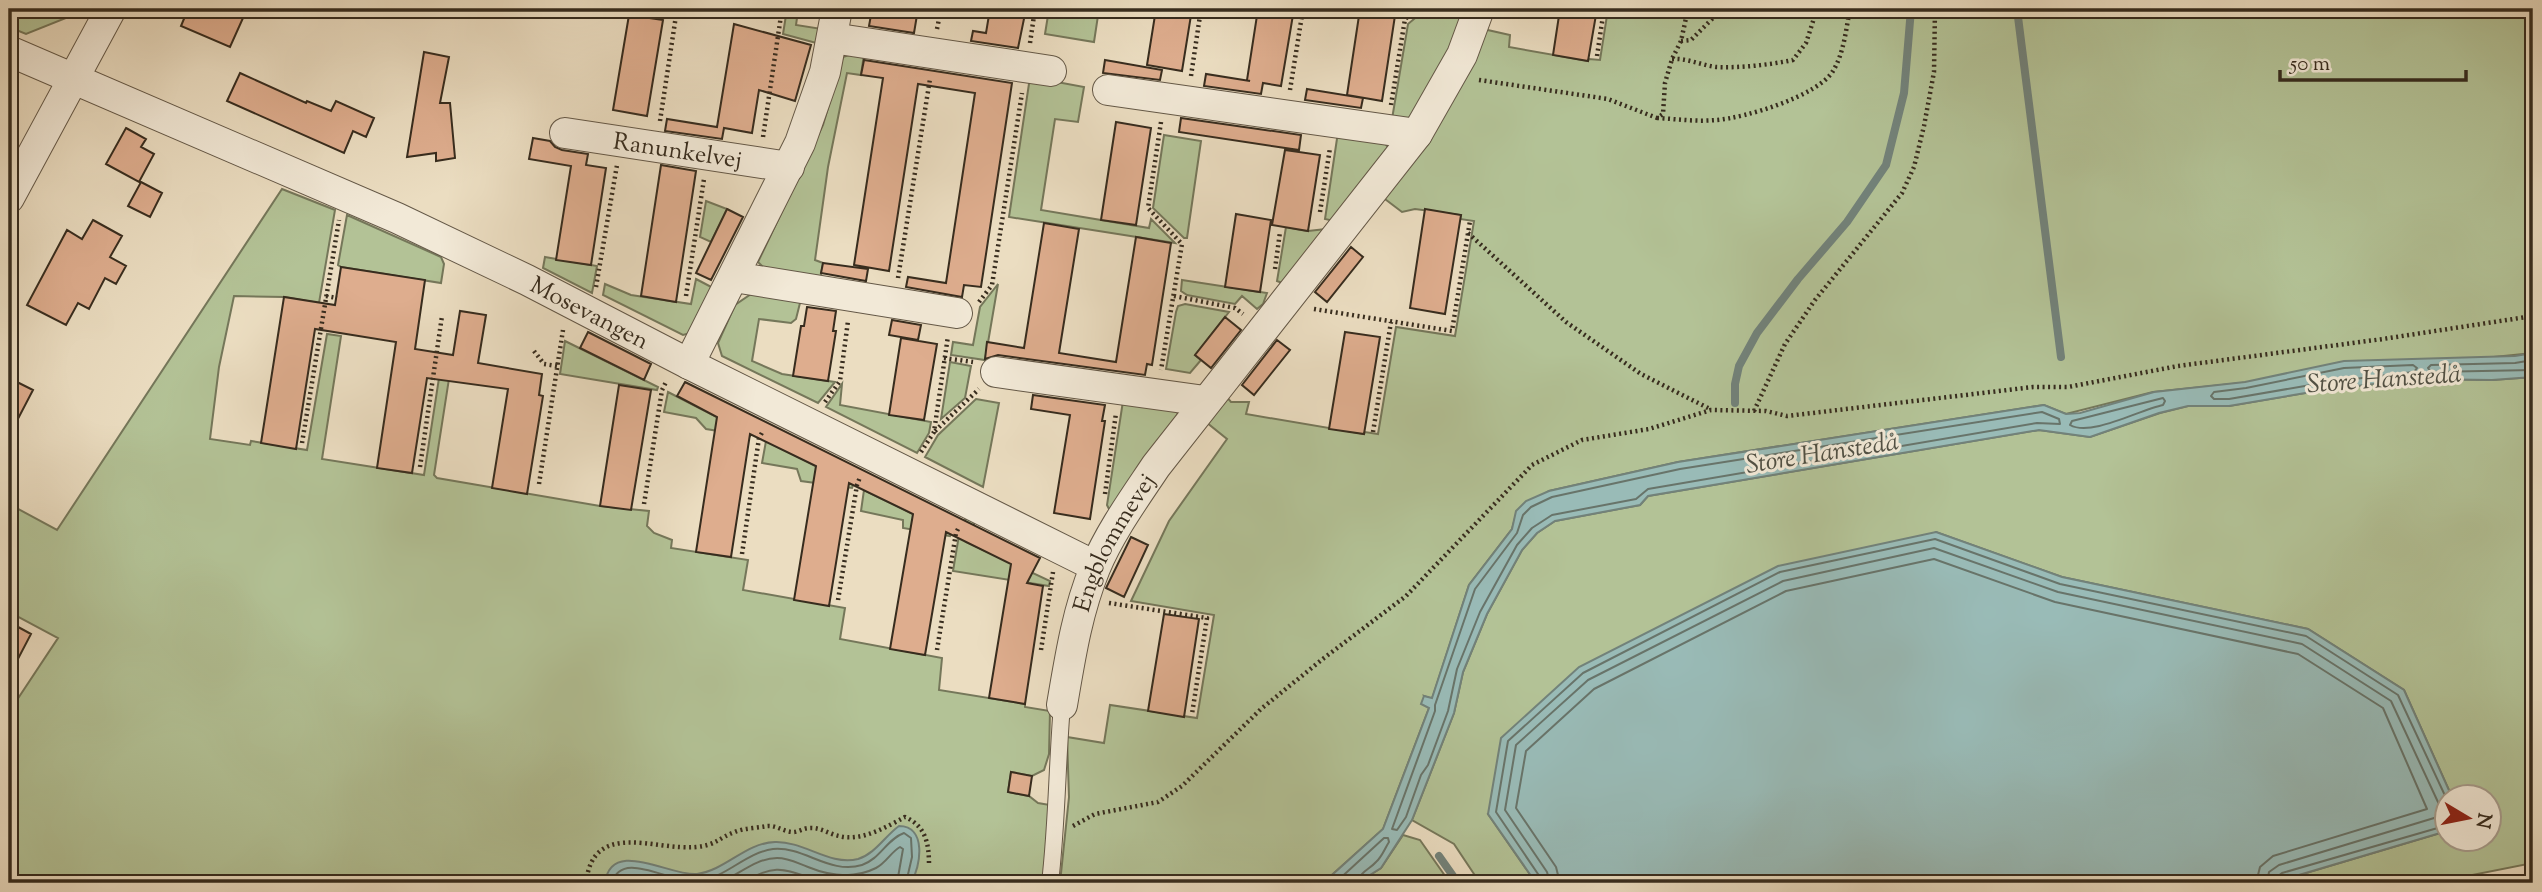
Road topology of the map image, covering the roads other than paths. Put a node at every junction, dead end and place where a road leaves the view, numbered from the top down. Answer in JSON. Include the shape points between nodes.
{"nodes":[{"id":1,"x":111,"y":9,"type":"edge"},
{"id":2,"x":837,"y":9,"type":"edge"},
{"id":3,"x":1479,"y":9,"type":"edge"},
{"id":4,"x":832,"y":38,"type":"junction"},
{"id":5,"x":9,"y":51,"type":"edge"},
{"id":6,"x":1039,"y":69,"type":"road end"},
{"id":7,"x":74,"y":80,"type":"junction"},
{"id":8,"x":1108,"y":90,"type":"dead end"},
{"id":9,"x":565,"y":133,"type":"dead end"},
{"id":10,"x":1417,"y":134,"type":"junction"},
{"id":11,"x":789,"y":167,"type":"junction"},
{"id":12,"x":9,"y":198,"type":"edge"},
{"id":13,"x":733,"y":277,"type":"junction"},
{"id":14,"x":957,"y":313,"type":"road end"},
{"id":15,"x":684,"y":361,"type":"junction"},
{"id":16,"x":996,"y":372,"type":"road end"},
{"id":17,"x":1205,"y":401,"type":"junction"},
{"id":18,"x":1096,"y":566,"type":"junction"},
{"id":19,"x":1062,"y":705,"type":"joint"},
{"id":20,"x":1050,"y":883,"type":"edge"}],
"edges":[{"from":1,"to":7,"type":"street"},
{"from":2,"to":4,"type":"street"},
{"from":3,"to":10,"type":"street","name":"Engblommevej","via":[[1462,55]]},
{"from":4,"to":6,"type":"street"},
{"from":4,"to":11,"type":"street","via":[[825,72]]},
{"from":5,"to":7,"type":"street","name":"Mosevangen"},
{"from":7,"to":12,"type":"street"},
{"from":7,"to":15,"type":"street","name":"Mosevangen","via":[[348,196],[527,279]]},
{"from":8,"to":10,"type":"street"},
{"from":9,"to":11,"type":"street","name":"Ranunkelvej"},
{"from":10,"to":17,"type":"street","name":"Engblommevej"},
{"from":11,"to":13,"type":"street"},
{"from":13,"to":14,"type":"street"},
{"from":13,"to":15,"type":"street"},
{"from":15,"to":18,"type":"street","name":"Mosevangen"},
{"from":16,"to":17,"type":"street"},
{"from":17,"to":18,"type":"street","name":"Engblommevej","via":[[1156,466]]},
{"from":18,"to":19,"type":"street","name":"Engblommevej","via":[[1075,629]]},
{"from":19,"to":20,"type":"lane"}]}
